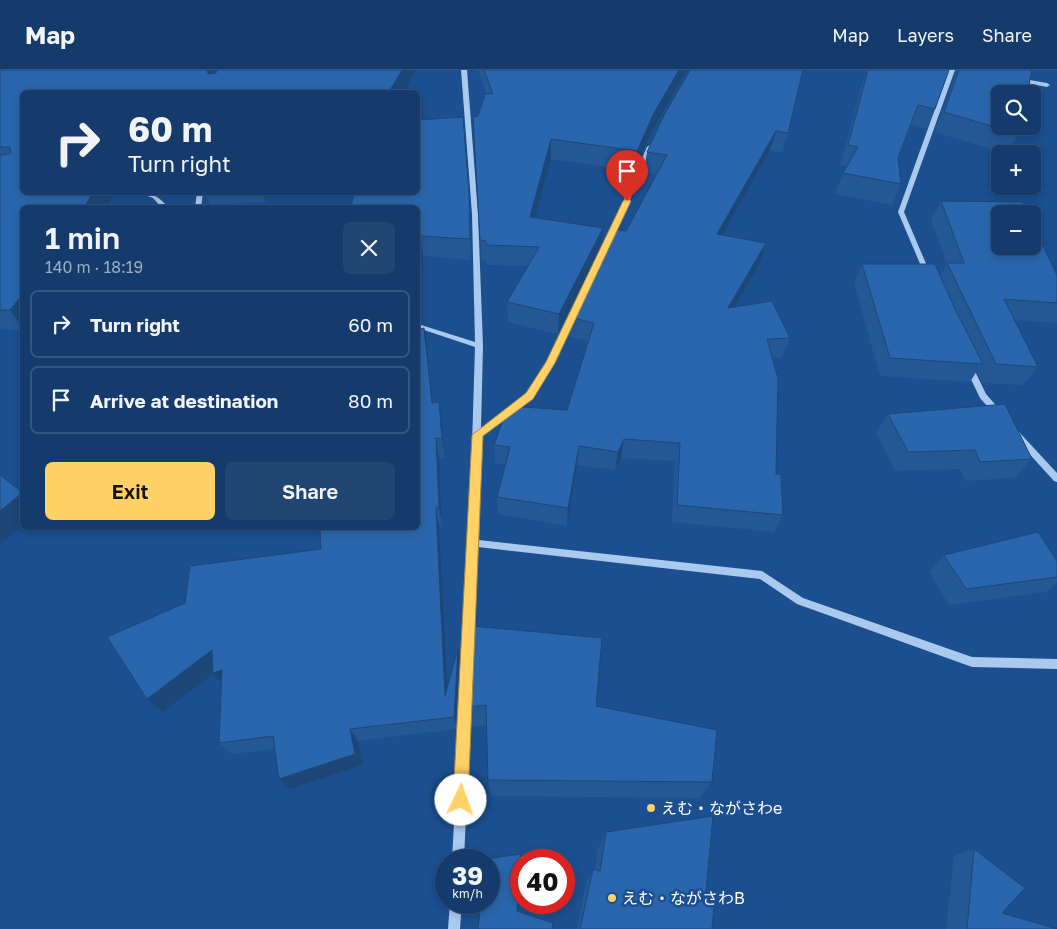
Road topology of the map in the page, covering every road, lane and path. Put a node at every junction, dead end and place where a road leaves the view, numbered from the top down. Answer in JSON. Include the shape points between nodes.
{"nodes":[{"id":1,"x":464,"y":70,"type":"edge"},
{"id":2,"x":952,"y":70,"type":"edge"},
{"id":3,"x":1012,"y":79,"type":"edge"},
{"id":4,"x":1047,"y":86,"type":"dead end"},
{"id":5,"x":652,"y":143,"type":"edge"},
{"id":6,"x":149,"y":195,"type":"edge"},
{"id":7,"x":160,"y":205,"type":"edge"},
{"id":8,"x":609,"y":241,"type":"edge"},
{"id":9,"x":930,"y":282,"type":"edge"},
{"id":10,"x":580,"y":302,"type":"edge"},
{"id":11,"x":420,"y":327,"type":"edge"},
{"id":12,"x":479,"y":346,"type":"junction"},
{"id":13,"x":966,"y":361,"type":"edge"},
{"id":14,"x":1002,"y":417,"type":"edge"},
{"id":15,"x":1008,"y":424,"type":"edge"},
{"id":16,"x":478,"y":435,"type":"junction"},
{"id":17,"x":1057,"y":479,"type":"edge"},
{"id":18,"x":474,"y":543,"type":"junction"},
{"id":19,"x":1057,"y":664,"type":"edge"},
{"id":20,"x":459,"y":849,"type":"edge"},
{"id":21,"x":455,"y":914,"type":"edge"},
{"id":22,"x":454,"y":929,"type":"edge"}],
"edges":[{"from":1,"to":12,"type":"street","via":[[475,214]]},
{"from":2,"to":9,"type":"street","via":[[901,212]]},
{"from":3,"to":4,"type":"street"},
{"from":5,"to":8,"type":"street"},
{"from":6,"to":7,"type":"street"},
{"from":10,"to":16,"type":"street","via":[[550,363],[529,396]]},
{"from":11,"to":12,"type":"street"},
{"from":12,"to":16,"type":"street"},
{"from":13,"to":14,"type":"street","via":[[983,396]]},
{"from":15,"to":17,"type":"street"},
{"from":16,"to":18,"type":"street"},
{"from":18,"to":19,"type":"street","via":[[762,574],[800,601],[972,662]]},
{"from":18,"to":20,"type":"street"},
{"from":21,"to":22,"type":"street"}]}
